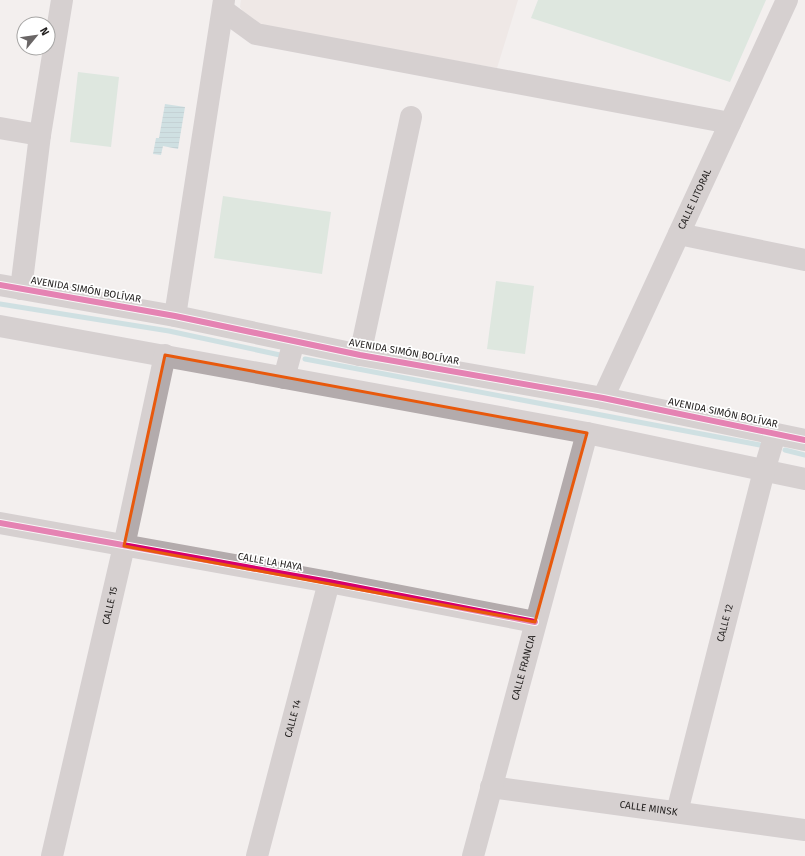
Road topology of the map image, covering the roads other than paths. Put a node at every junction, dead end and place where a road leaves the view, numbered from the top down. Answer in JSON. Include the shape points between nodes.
{"nodes":[{"id":1,"x":62,"y":0,"type":"edge"},
{"id":2,"x":787,"y":0,"type":"edge"},
{"id":3,"x":224,"y":5,"type":"edge"},
{"id":4,"x":410,"y":117,"type":"dead end"},
{"id":5,"x":730,"y":123,"type":"junction"},
{"id":6,"x":0,"y":128,"type":"edge"},
{"id":7,"x":40,"y":135,"type":"junction"},
{"id":8,"x":679,"y":234,"type":"junction"},
{"id":9,"x":805,"y":260,"type":"edge"},
{"id":10,"x":10,"y":287,"type":"edge"},
{"id":11,"x":174,"y":316,"type":"junction"},
{"id":12,"x":0,"y":326,"type":"edge"},
{"id":13,"x":294,"y":342,"type":"junction"},
{"id":14,"x":165,"y":355,"type":"junction"},
{"id":15,"x":360,"y":355,"type":"junction"},
{"id":16,"x":284,"y":378,"type":"junction"},
{"id":17,"x":603,"y":398,"type":"junction"},
{"id":18,"x":587,"y":433,"type":"junction"},
{"id":19,"x":775,"y":434,"type":"junction"},
{"id":20,"x":805,"y":440,"type":"edge"},
{"id":21,"x":764,"y":471,"type":"junction"},
{"id":22,"x":805,"y":478,"type":"edge"},
{"id":23,"x":0,"y":523,"type":"edge"},
{"id":24,"x":124,"y":546,"type":"junction"},
{"id":25,"x":329,"y":582,"type":"junction"},
{"id":26,"x":536,"y":622,"type":"junction"},
{"id":27,"x":492,"y":787,"type":"junction"},
{"id":28,"x":677,"y":812,"type":"junction"},
{"id":29,"x":805,"y":830,"type":"edge"},
{"id":30,"x":52,"y":856,"type":"edge"},
{"id":31,"x":257,"y":856,"type":"edge"},
{"id":32,"x":473,"y":856,"type":"edge"}],
"edges":[{"from":1,"to":7,"type":"street"},
{"from":2,"to":5,"type":"street","name":"CALLE LITORAL"},
{"from":3,"to":5,"type":"street","via":[[256,34]]},
{"from":3,"to":11,"type":"street"},
{"from":4,"to":15,"type":"street"},
{"from":5,"to":8,"type":"street","name":"CALLE LITORAL"},
{"from":6,"to":7,"type":"street"},
{"from":7,"to":10,"type":"street"},
{"from":8,"to":9,"type":"street"},
{"from":8,"to":17,"type":"street","name":"CALLE LITORAL"},
{"from":10,"to":11,"type":"street","name":"AVENIDA SIMÓN BOLÍVAR"},
{"from":11,"to":13,"type":"street","name":"AVENIDA SIMÓN BOLÍVAR"},
{"from":12,"to":14,"type":"street"},
{"from":13,"to":15,"type":"street","name":"AVENIDA SIMÓN BOLÍVAR"},
{"from":13,"to":16,"type":"street"},
{"from":14,"to":16,"type":"street"},
{"from":14,"to":24,"type":"street","name":"CALLE 15"},
{"from":15,"to":17,"type":"street","name":"AVENIDA SIMÓN BOLÍVAR"},
{"from":16,"to":18,"type":"street"},
{"from":17,"to":19,"type":"street","name":"AVENIDA SIMÓN BOLÍVAR"},
{"from":18,"to":21,"type":"street"},
{"from":18,"to":26,"type":"street","name":"CALLE FRANCIA"},
{"from":19,"to":20,"type":"street","name":"AVENIDA SIMÓN BOLÍVAR"},
{"from":19,"to":21,"type":"street","name":"CALLE 12"},
{"from":21,"to":22,"type":"street"},
{"from":21,"to":28,"type":"street","name":"CALLE 12"},
{"from":23,"to":24,"type":"street","name":"CALLE LA HAYA"},
{"from":24,"to":25,"type":"street","name":"CALLE LA HAYA"},
{"from":24,"to":30,"type":"street","name":"CALLE 15"},
{"from":25,"to":26,"type":"street","name":"CALLE LA HAYA"},
{"from":25,"to":31,"type":"street","name":"CALLE 14"},
{"from":26,"to":27,"type":"street","name":"CALLE FRANCIA"},
{"from":27,"to":28,"type":"street","name":"CALLE MINSK"},
{"from":27,"to":32,"type":"street","name":"CALLE FRANCIA"},
{"from":28,"to":29,"type":"street","name":"CALLE MINSK"}]}
